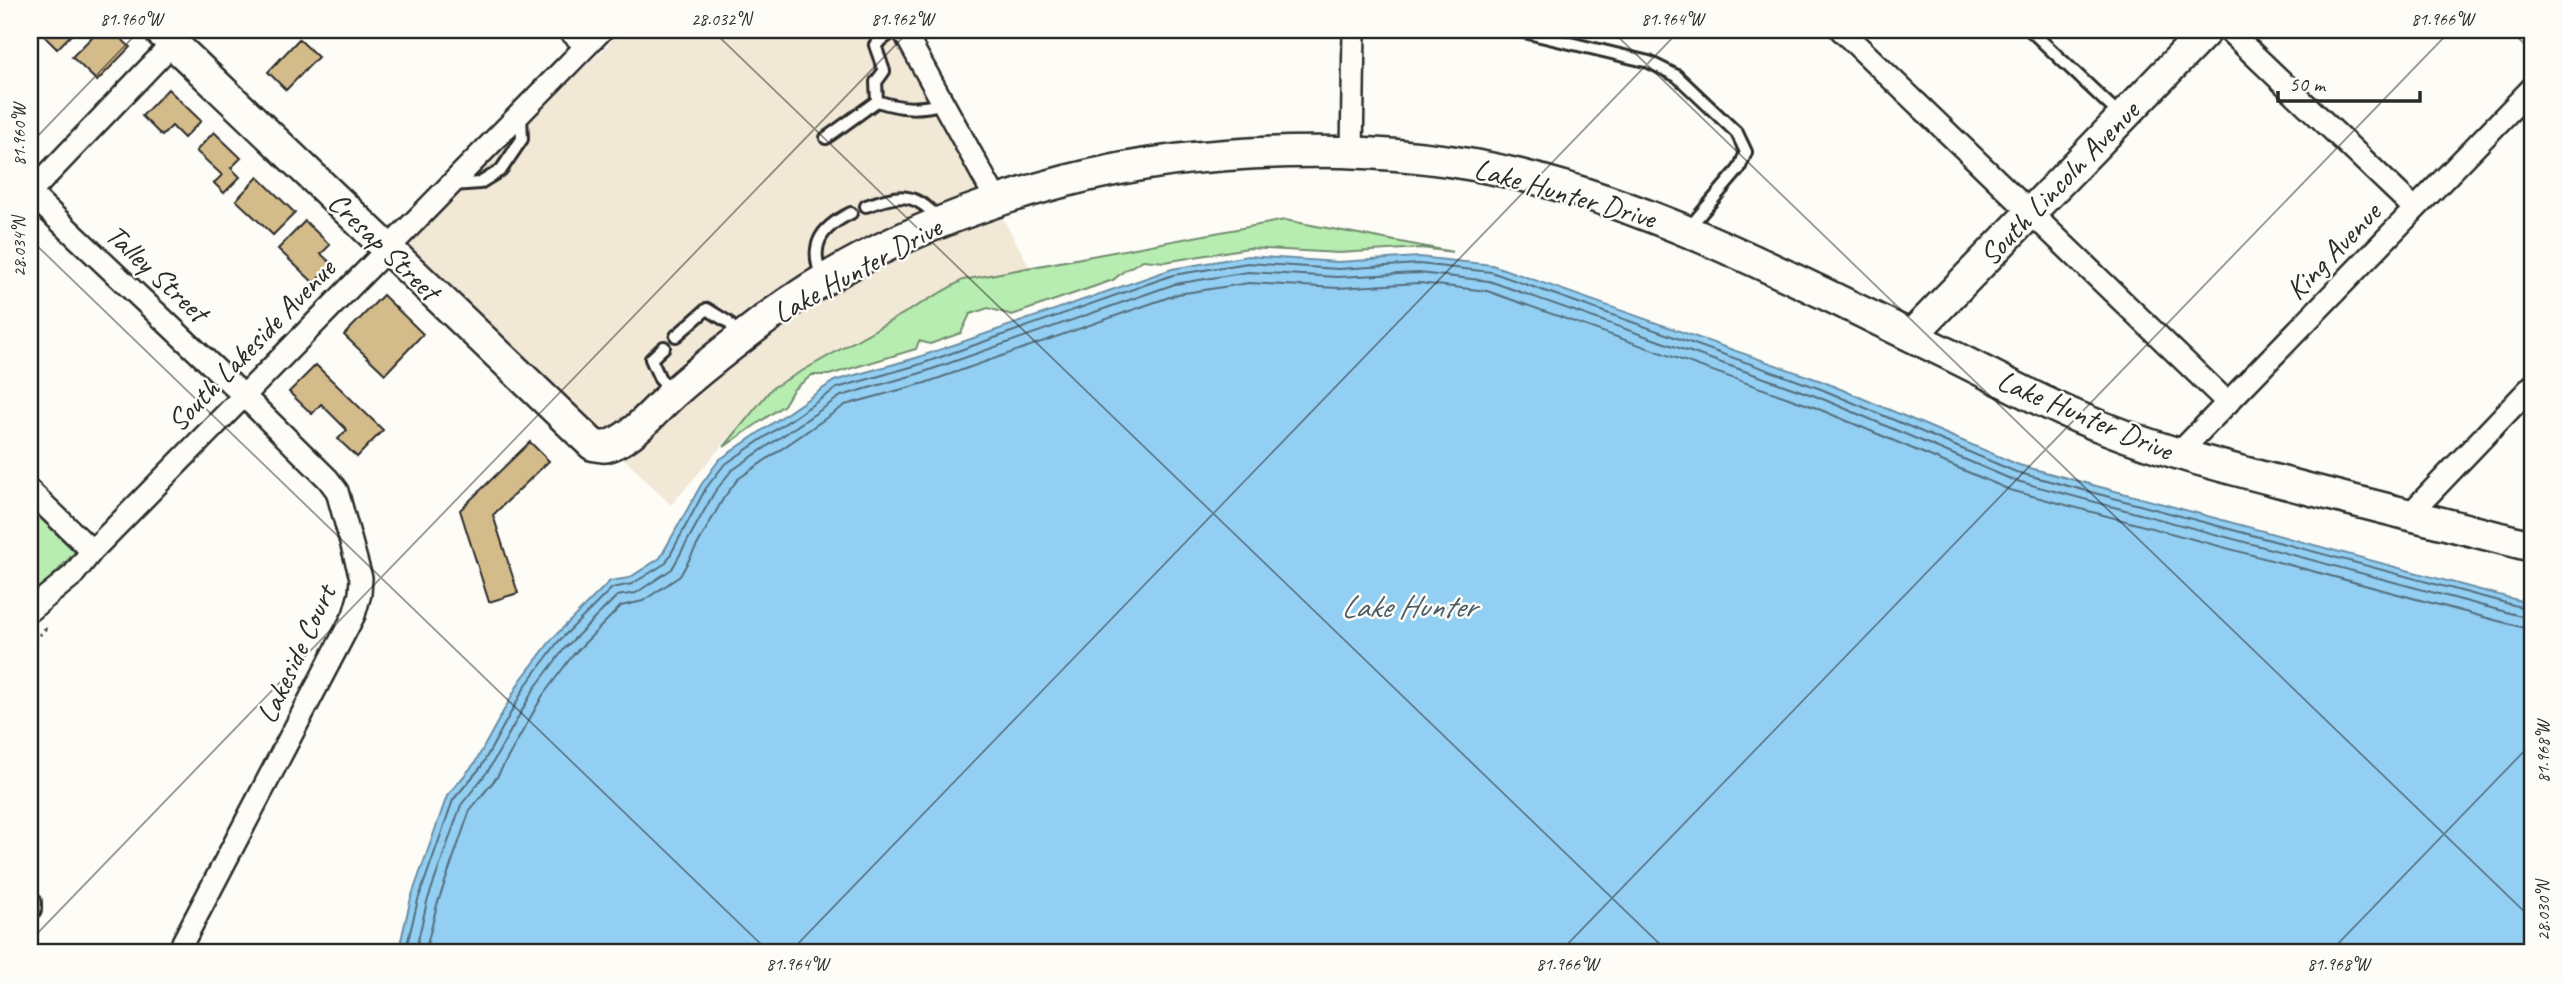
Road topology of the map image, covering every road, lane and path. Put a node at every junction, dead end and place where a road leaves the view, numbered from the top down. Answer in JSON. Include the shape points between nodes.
{"nodes":[{"id":1,"x":569,"y":30,"type":"edge"},
{"id":2,"x":602,"y":30,"type":"edge"},
{"id":3,"x":895,"y":30,"type":"edge"},
{"id":4,"x":903,"y":30,"type":"edge"},
{"id":5,"x":1354,"y":30,"type":"edge"},
{"id":6,"x":1516,"y":30,"type":"edge"},
{"id":7,"x":1841,"y":30,"type":"edge"},
{"id":8,"x":2030,"y":30,"type":"edge"},
{"id":9,"x":2207,"y":30,"type":"edge"},
{"id":10,"x":2228,"y":30,"type":"edge"},
{"id":11,"x":166,"y":36,"type":"edge"},
{"id":12,"x":586,"y":46,"type":"junction"},
{"id":13,"x":2532,"y":88,"type":"edge"},
{"id":14,"x":877,"y":102,"type":"junction"},
{"id":15,"x":943,"y":103,"type":"junction"},
{"id":16,"x":2123,"y":117,"type":"junction"},
{"id":17,"x":826,"y":138,"type":"dead end"},
{"id":18,"x":1352,"y":153,"type":"junction"},
{"id":19,"x":30,"y":193,"type":"edge"},
{"id":20,"x":997,"y":201,"type":"junction"},
{"id":21,"x":866,"y":206,"type":"dead end"},
{"id":22,"x":2415,"y":209,"type":"junction"},
{"id":23,"x":851,"y":214,"type":"dead end"},
{"id":24,"x":2030,"y":214,"type":"junction"},
{"id":25,"x":942,"y":222,"type":"junction"},
{"id":26,"x":1687,"y":231,"type":"junction"},
{"id":27,"x":386,"y":249,"type":"junction"},
{"id":28,"x":823,"y":282,"type":"junction"},
{"id":29,"x":677,"y":336,"type":"dead end"},
{"id":30,"x":1911,"y":336,"type":"junction"},
{"id":31,"x":741,"y":338,"type":"junction"},
{"id":32,"x":664,"y":348,"type":"dead end"},
{"id":33,"x":2532,"y":386,"type":"edge"},
{"id":34,"x":673,"y":393,"type":"junction"},
{"id":35,"x":244,"y":396,"type":"junction"},
{"id":36,"x":2228,"y":403,"type":"junction"},
{"id":37,"x":615,"y":443,"type":"joint"},
{"id":38,"x":2177,"y":455,"type":"junction"},
{"id":39,"x":30,"y":491,"type":"edge"},
{"id":40,"x":2409,"y":514,"type":"junction"},
{"id":41,"x":2532,"y":546,"type":"edge"},
{"id":42,"x":92,"y":551,"type":"junction"},
{"id":43,"x":30,"y":610,"type":"edge"},
{"id":44,"x":30,"y":902,"type":"edge"},
{"id":45,"x":30,"y":909,"type":"edge"},
{"id":46,"x":182,"y":953,"type":"edge"}],
"edges":[{"from":1,"to":12,"type":"street"},
{"from":2,"to":12,"type":"street","name":"South Lakeside Avenue"},
{"from":3,"to":14,"type":"lane","via":[[875,45],[884,72],[876,82]]},
{"from":4,"to":15,"type":"street"},
{"from":5,"to":18,"type":"street"},
{"from":6,"to":26,"type":"lane","via":[[1666,68],[1737,133],[1746,152],[1739,169]]},
{"from":7,"to":24,"type":"street"},
{"from":8,"to":16,"type":"lane"},
{"from":9,"to":16,"type":"street","name":"South Lincoln Avenue"},
{"from":10,"to":22,"type":"street"},
{"from":11,"to":19,"type":"street"},
{"from":11,"to":27,"type":"street","name":"Cresap Street"},
{"from":12,"to":27,"type":"street","name":"South Lakeside Avenue"},
{"from":13,"to":22,"type":"street","name":"King Avenue"},
{"from":14,"to":15,"type":"lane","via":[[915,109]]},
{"from":14,"to":17,"type":"lane"},
{"from":15,"to":20,"type":"street"},
{"from":16,"to":24,"type":"street","name":"South Lincoln Avenue"},
{"from":18,"to":20,"type":"street","name":"Lake Hunter Drive","via":[[1222,155],[1127,167]]},
{"from":18,"to":26,"type":"street","name":"Lake Hunter Drive","via":[[1515,173]]},
{"from":19,"to":35,"type":"street","name":"Talley Street"},
{"from":20,"to":25,"type":"street","name":"Lake Hunter Drive"},
{"from":21,"to":25,"type":"lane","via":[[906,196],[929,207]]},
{"from":22,"to":36,"type":"street","name":"King Avenue"},
{"from":23,"to":28,"type":"lane","via":[[824,230],[821,237],[816,266]]},
{"from":24,"to":30,"type":"street","name":"South Lincoln Avenue"},
{"from":24,"to":36,"type":"street"},
{"from":25,"to":28,"type":"street","name":"Lake Hunter Drive"},
{"from":26,"to":30,"type":"street","name":"Lake Hunter Drive"},
{"from":27,"to":35,"type":"street","name":"South Lakeside Avenue"},
{"from":27,"to":37,"type":"street","name":"Cresap Street","via":[[586,440],[603,447]]},
{"from":28,"to":31,"type":"street","name":"Lake Hunter Drive"},
{"from":29,"to":31,"type":"lane","via":[[707,309],[728,322]]},
{"from":30,"to":38,"type":"street","name":"Lake Hunter Drive","via":[[2101,427]]},
{"from":31,"to":34,"type":"street","name":"Lake Hunter Drive"},
{"from":32,"to":34,"type":"lane","via":[[651,359]]},
{"from":33,"to":40,"type":"street"},
{"from":34,"to":37,"type":"street","name":"Lake Hunter Drive"},
{"from":35,"to":42,"type":"street","name":"South Lakeside Avenue"},
{"from":35,"to":46,"type":"street","name":"Lakeside Court","via":[[337,491],[361,578],[360,594],[354,615],[183,942]]},
{"from":36,"to":38,"type":"street","name":"King Avenue"},
{"from":38,"to":40,"type":"street","name":"Lake Hunter Drive"},
{"from":39,"to":42,"type":"street"},
{"from":40,"to":41,"type":"street","name":"Lake Hunter Drive"},
{"from":42,"to":43,"type":"street","name":"South Lakeside Avenue","via":[[73,575]]},
{"from":44,"to":45,"type":"street"}]}
